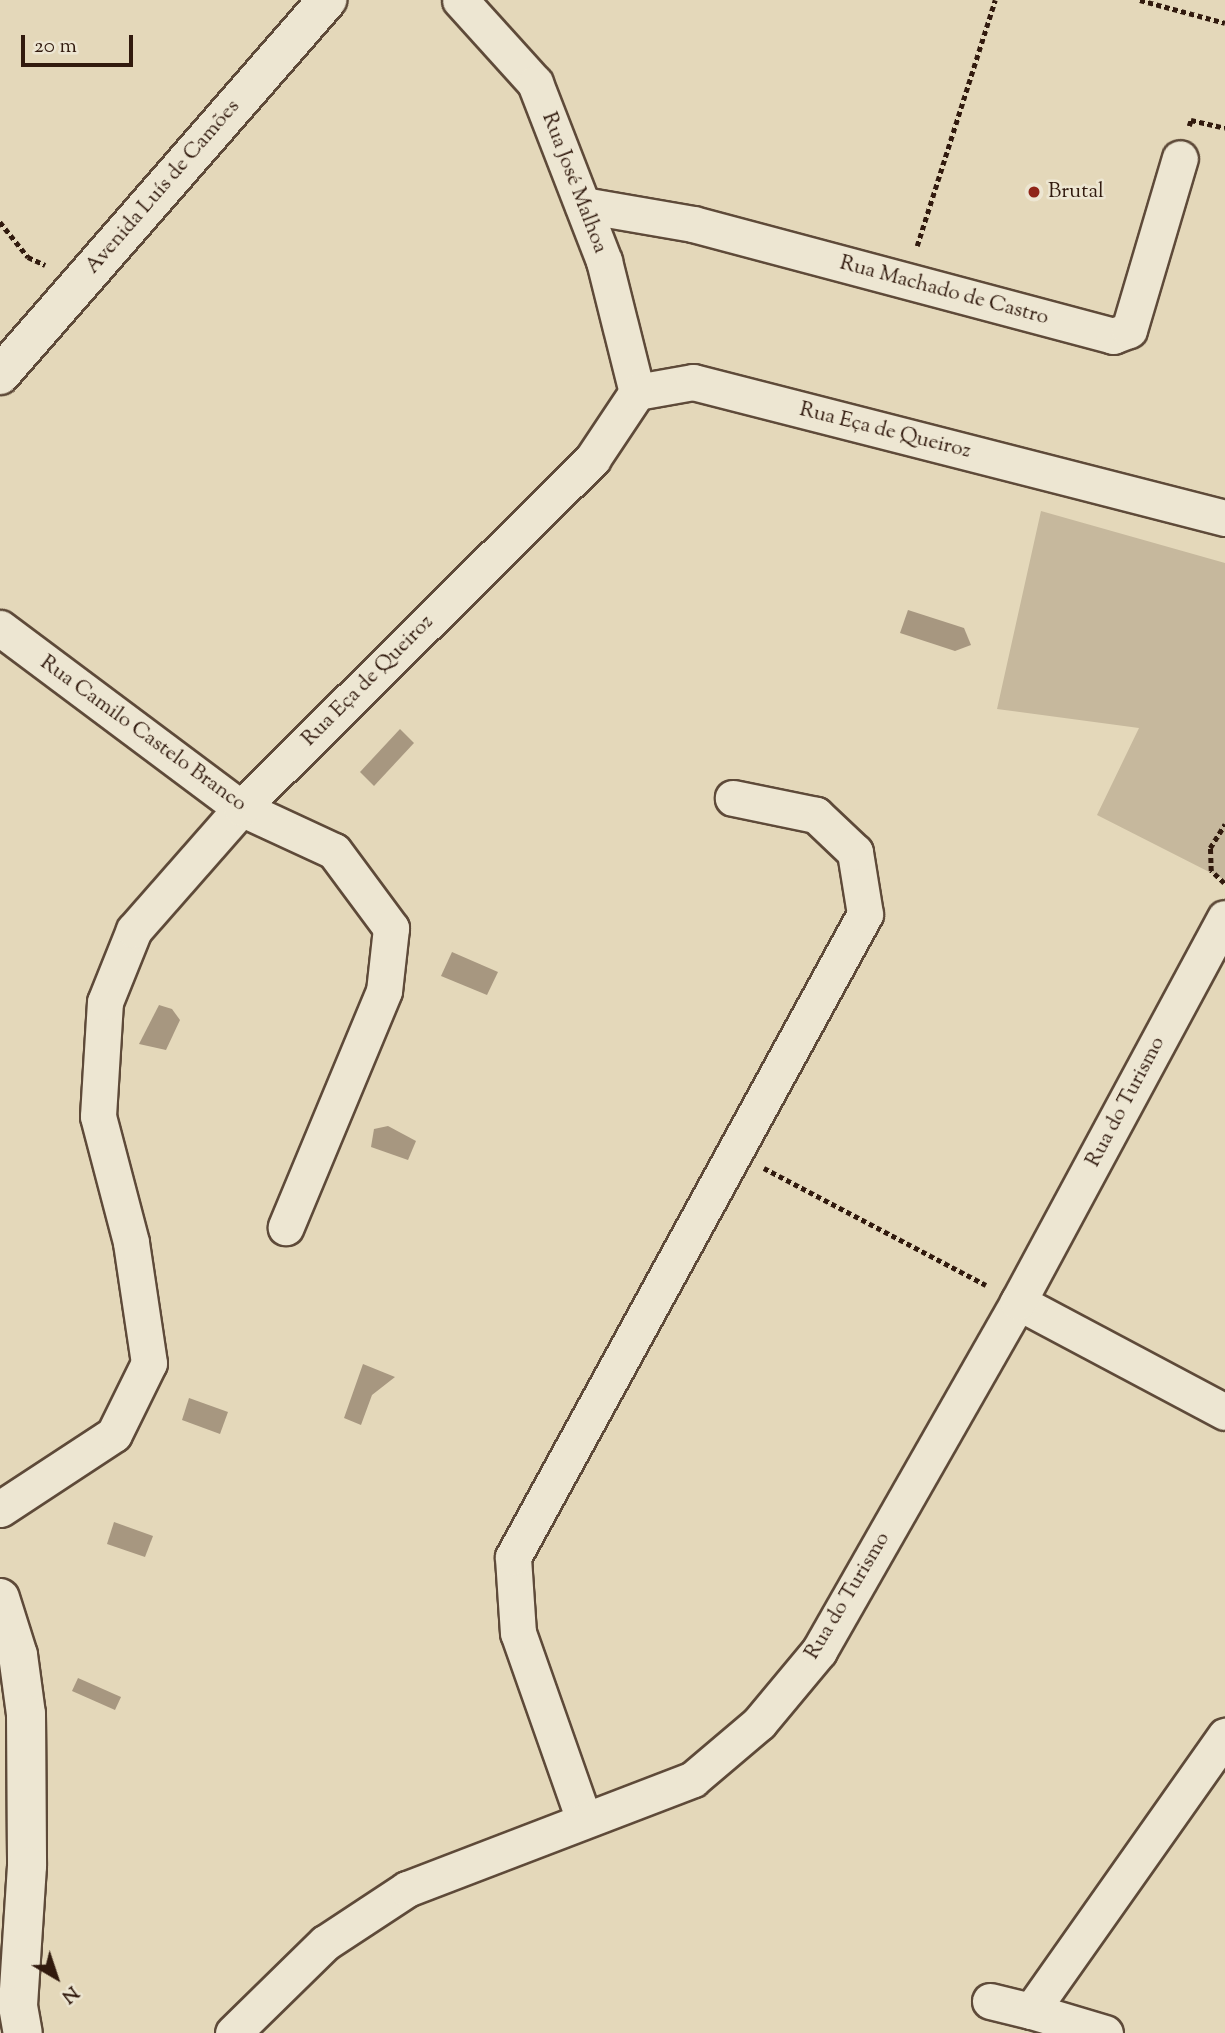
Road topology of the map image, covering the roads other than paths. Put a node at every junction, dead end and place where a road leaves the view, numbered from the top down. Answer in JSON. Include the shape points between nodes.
{"nodes":[{"id":1,"x":327,"y":0,"type":"edge"},
{"id":2,"x":460,"y":0,"type":"edge"},
{"id":3,"x":1180,"y":159,"type":"dead end"},
{"id":4,"x":583,"y":205,"type":"junction"},
{"id":5,"x":0,"y":376,"type":"edge"},
{"id":6,"x":637,"y":392,"type":"junction"},
{"id":7,"x":1225,"y":518,"type":"edge"},
{"id":8,"x":0,"y":628,"type":"edge"},
{"id":9,"x":733,"y":798,"type":"dead end"},
{"id":10,"x":241,"y":808,"type":"junction"},
{"id":11,"x":1225,"y":918,"type":"edge"},
{"id":12,"x":286,"y":1227,"type":"dead end"},
{"id":13,"x":1018,"y":1302,"type":"junction"},
{"id":14,"x":1225,"y":1412,"type":"edge"},
{"id":15,"x":0,"y":1509,"type":"edge"},
{"id":16,"x":0,"y":1598,"type":"edge"},
{"id":17,"x":1225,"y":1736,"type":"edge"},
{"id":18,"x":584,"y":1820,"type":"junction"},
{"id":19,"x":27,"y":1866,"type":"junction"},
{"id":20,"x":990,"y":2001,"type":"dead end"},
{"id":21,"x":1031,"y":2011,"type":"junction"},
{"id":22,"x":23,"y":2033,"type":"edge"},
{"id":23,"x":47,"y":2033,"type":"edge"},
{"id":24,"x":233,"y":2033,"type":"edge"},
{"id":25,"x":1105,"y":2033,"type":"edge"}],
"edges":[{"from":1,"to":5,"type":"street","name":"Avenida Luís de Camões"},
{"from":2,"to":4,"type":"street","name":"Rua José Malhoa","via":[[536,83]]},
{"from":3,"to":4,"type":"street","name":"Rua Machado de Castro","via":[[1129,330],[1113,336],[693,224]]},
{"from":4,"to":6,"type":"street","name":"Rua José Malhoa","via":[[604,261]]},
{"from":6,"to":7,"type":"street","name":"Rua Eça de Queiroz","via":[[693,382]]},
{"from":6,"to":10,"type":"street","name":"Rua Eça de Queiroz","via":[[593,457]]},
{"from":8,"to":10,"type":"street","name":"Rua Camilo Castelo Branco"},
{"from":9,"to":18,"type":"street","via":[[816,815],[855,852],[865,914],[513,1557],[518,1633]]},
{"from":10,"to":12,"type":"street","name":"Rua Camilo Castelo Branco","via":[[334,851],[391,928],[384,991]]},
{"from":10,"to":15,"type":"street","name":"Rua Eça de Queiroz","via":[[134,930],[105,1002],[98,1116],[131,1241],[149,1363],[114,1434]]},
{"from":11,"to":13,"type":"street","name":"Rua do Turismo"},
{"from":13,"to":14,"type":"street"},
{"from":13,"to":18,"type":"street","name":"Rua do Turismo","via":[[818,1651],[759,1723],[693,1779]]},
{"from":16,"to":19,"type":"street","via":[[18,1655],[26,1714]]},
{"from":17,"to":21,"type":"street"},
{"from":18,"to":24,"type":"street","name":"Rua do Turismo","via":[[407,1889],[325,1943]]},
{"from":19,"to":22,"type":"street","via":[[18,2006]]},
{"from":19,"to":23,"type":"street","via":[[41,2016]]},
{"from":20,"to":21,"type":"street"},
{"from":21,"to":25,"type":"street"}]}
